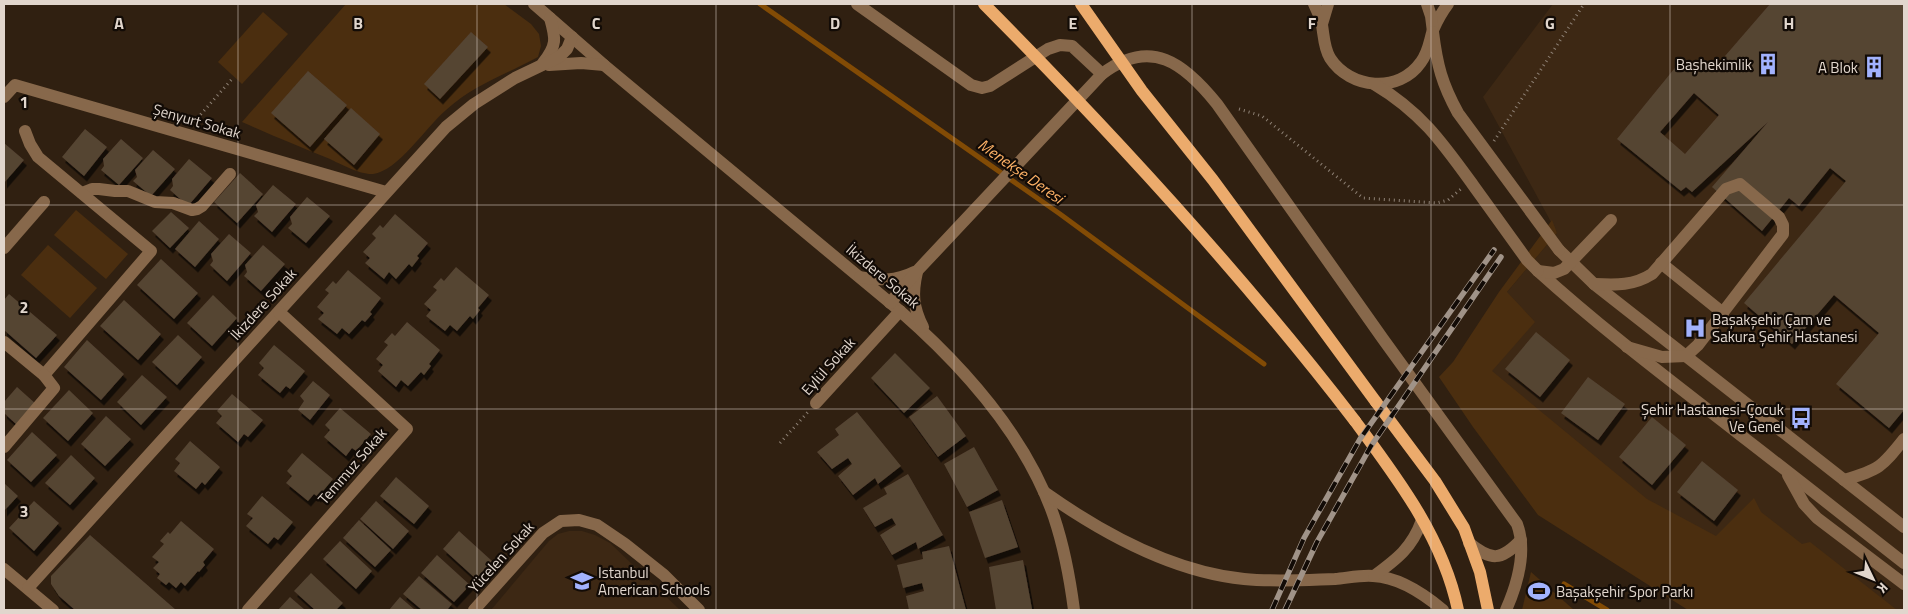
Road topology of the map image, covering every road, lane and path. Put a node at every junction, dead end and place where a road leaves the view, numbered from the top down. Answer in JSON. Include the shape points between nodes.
{"nodes":[{"id":1,"x":534,"y":4,"type":"edge"},
{"id":2,"x":857,"y":4,"type":"edge"},
{"id":3,"x":984,"y":4,"type":"edge"},
{"id":4,"x":1081,"y":4,"type":"edge"},
{"id":5,"x":1314,"y":4,"type":"edge"},
{"id":6,"x":1328,"y":4,"type":"edge"},
{"id":7,"x":1427,"y":4,"type":"edge"},
{"id":8,"x":1448,"y":4,"type":"edge"},
{"id":9,"x":550,"y":18,"type":"junction"},
{"id":10,"x":1322,"y":24,"type":"junction"},
{"id":11,"x":1433,"y":32,"type":"junction"},
{"id":12,"x":572,"y":37,"type":"junction"},
{"id":13,"x":542,"y":65,"type":"junction"},
{"id":14,"x":604,"y":65,"type":"junction"},
{"id":15,"x":1102,"y":74,"type":"junction"},
{"id":16,"x":233,"y":78,"type":"dead end"},
{"id":17,"x":1374,"y":84,"type":"junction"},
{"id":18,"x":4,"y":97,"type":"edge"},
{"id":19,"x":25,"y":132,"type":"dead end"},
{"id":20,"x":184,"y":134,"type":"junction"},
{"id":21,"x":230,"y":174,"type":"dead end"},
{"id":22,"x":386,"y":192,"type":"junction"},
{"id":23,"x":82,"y":193,"type":"junction"},
{"id":24,"x":44,"y":202,"type":"dead end"},
{"id":25,"x":1612,"y":220,"type":"dead end"},
{"id":26,"x":4,"y":248,"type":"edge"},
{"id":27,"x":1571,"y":263,"type":"junction"},
{"id":28,"x":1661,"y":263,"type":"junction"},
{"id":29,"x":918,"y":270,"type":"junction"},
{"id":30,"x":1538,"y":271,"type":"junction"},
{"id":31,"x":859,"y":277,"type":"junction"},
{"id":32,"x":1594,"y":284,"type":"junction"},
{"id":33,"x":895,"y":307,"type":"junction"},
{"id":34,"x":279,"y":312,"type":"junction"},
{"id":35,"x":1723,"y":313,"type":"junction"},
{"id":36,"x":926,"y":333,"type":"junction"},
{"id":37,"x":4,"y":342,"type":"edge"},
{"id":38,"x":1627,"y":347,"type":"junction"},
{"id":39,"x":1686,"y":356,"type":"junction"},
{"id":40,"x":44,"y":375,"type":"junction"},
{"id":41,"x":816,"y":403,"type":"joint"},
{"id":42,"x":780,"y":443,"type":"dead end"},
{"id":43,"x":1902,"y":445,"type":"edge"},
{"id":44,"x":4,"y":447,"type":"edge"},
{"id":45,"x":1786,"y":471,"type":"junction"},
{"id":46,"x":1844,"y":480,"type":"junction"},
{"id":47,"x":1044,"y":492,"type":"junction"},
{"id":48,"x":1422,"y":520,"type":"junction"},
{"id":49,"x":1904,"y":526,"type":"edge"},
{"id":50,"x":1521,"y":540,"type":"junction"},
{"id":51,"x":1469,"y":543,"type":"junction"},
{"id":52,"x":1898,"y":554,"type":"edge"},
{"id":53,"x":1904,"y":563,"type":"edge"},
{"id":54,"x":4,"y":569,"type":"edge"},
{"id":55,"x":1374,"y":576,"type":"junction"},
{"id":56,"x":1904,"y":584,"type":"edge"},
{"id":57,"x":28,"y":588,"type":"junction"},
{"id":58,"x":53,"y":610,"type":"edge"},
{"id":59,"x":248,"y":610,"type":"edge"},
{"id":60,"x":474,"y":610,"type":"edge"},
{"id":61,"x":699,"y":610,"type":"edge"},
{"id":62,"x":1074,"y":610,"type":"edge"},
{"id":63,"x":1443,"y":610,"type":"edge"},
{"id":64,"x":1458,"y":610,"type":"edge"},
{"id":65,"x":1488,"y":610,"type":"edge"},
{"id":66,"x":1506,"y":610,"type":"edge"}],
"edges":[{"from":1,"to":9,"type":"street","name":"İkizdere Sokak"},
{"from":2,"to":15,"type":"street","via":[[971,85],[990,86],[1060,45],[1072,46]]},
{"from":3,"to":48,"type":"main road","bridge":true,"via":[[1057,78],[1260,302],[1355,421]]},
{"from":4,"to":51,"type":"main road","bridge":true,"via":[[1142,91],[1213,180],[1436,481],[1464,528]]},
{"from":5,"to":10,"type":"street"},
{"from":6,"to":10,"type":"street"},
{"from":7,"to":11,"type":"street"},
{"from":8,"to":11,"type":"street"},
{"from":9,"to":12,"type":"street","name":"İkizdere Sokak"},
{"from":9,"to":13,"type":"street","via":[[555,42]]},
{"from":10,"to":17,"type":"street","via":[[1323,41],[1330,58],[1357,80]]},
{"from":11,"to":17,"type":"street","bridge":true,"via":[[1429,49],[1414,70],[1392,83]]},
{"from":11,"to":27,"type":"street","bridge":true,"via":[[1437,63],[1458,113],[1558,250]]},
{"from":12,"to":13,"type":"street","name":"İkizdere Sokak","via":[[559,57]]},
{"from":12,"to":14,"type":"street","name":"İkizdere Sokak"},
{"from":13,"to":14,"type":"street"},
{"from":13,"to":22,"type":"street","name":"İkizdere Sokak","via":[[474,104],[446,127]]},
{"from":14,"to":31,"type":"street","name":"İkizdere Sokak"},
{"from":15,"to":29,"type":"street","name":"Eylül Sokak"},
{"from":15,"to":50,"type":"street","name":"Eylül Sokak","via":[[1135,56],[1157,57],[1181,66],[1200,83],[1517,524]]},
{"from":16,"to":20,"type":"path"},
{"from":17,"to":30,"type":"street","bridge":true,"via":[[1413,111],[1441,140]]},
{"from":18,"to":20,"type":"street","name":"Şenyurt Sokak","via":[[15,85]]},
{"from":19,"to":23,"type":"street","via":[[38,157]]},
{"from":20,"to":22,"type":"street","name":"Şenyurt Sokak"},
{"from":21,"to":23,"type":"street","via":[[202,206],[192,210],[172,203],[155,202],[128,190],[115,192],[99,188]]},
{"from":22,"to":34,"type":"street","name":"İkizdere Sokak"},
{"from":23,"to":40,"type":"street","via":[[151,251]]},
{"from":24,"to":26,"type":"street"},
{"from":25,"to":27,"type":"street"},
{"from":27,"to":30,"type":"street","via":[[1554,273]]},
{"from":27,"to":32,"type":"street"},
{"from":28,"to":32,"type":"street","via":[[1640,282],[1624,286]]},
{"from":28,"to":35,"type":"street"},
{"from":28,"to":35,"type":"street","via":[[1726,189],[1740,184],[1779,217],[1784,225],[1783,234]]},
{"from":29,"to":31,"type":"street","via":[[889,280]]},
{"from":29,"to":33,"type":"street","name":"Eylül Sokak"},
{"from":29,"to":36,"type":"street","via":[[914,299],[916,314]]},
{"from":30,"to":38,"type":"street"},
{"from":31,"to":33,"type":"street","name":"İkizdere Sokak"},
{"from":32,"to":39,"type":"street"},
{"from":33,"to":36,"type":"street","name":"İkizdere Sokak"},
{"from":33,"to":41,"type":"street","name":"Eylül Sokak"},
{"from":34,"to":57,"type":"street","name":"İkizdere Sokak"},
{"from":34,"to":59,"type":"street","name":"Temmuz Sokak","via":[[407,429]]},
{"from":35,"to":39,"type":"street"},
{"from":36,"to":47,"type":"street","name":"İkizdere Sokak","via":[[970,379],[996,413]]},
{"from":37,"to":40,"type":"street"},
{"from":38,"to":39,"type":"street","via":[[1662,357]]},
{"from":38,"to":45,"type":"street"},
{"from":39,"to":46,"type":"street"},
{"from":40,"to":44,"type":"street","via":[[54,388]]},
{"from":41,"to":42,"type":"path","name":"Eylül Sokak"},
{"from":43,"to":46,"type":"street","via":[[1873,471]]},
{"from":45,"to":52,"type":"street"},
{"from":45,"to":56,"type":"street","via":[[1804,504],[1817,518]]},
{"from":46,"to":49,"type":"street"},
{"from":47,"to":55,"type":"street","via":[[1075,514],[1114,535],[1199,571],[1244,579]]},
{"from":47,"to":62,"type":"street","name":"İkizdere Sokak","via":[[1062,545]]},
{"from":48,"to":55,"type":"street","via":[[1411,544]]},
{"from":48,"to":64,"type":"main road","via":[[1442,556]]},
{"from":50,"to":51,"type":"street","via":[[1506,554],[1497,556],[1488,556]]},
{"from":50,"to":66,"type":"street","via":[[1518,572]]},
{"from":51,"to":65,"type":"main road","via":[[1480,572]]},
{"from":52,"to":53,"type":"street"},
{"from":54,"to":57,"type":"street"},
{"from":55,"to":63,"type":"street","via":[[1409,586]]},
{"from":57,"to":58,"type":"street"},
{"from":60,"to":61,"type":"street","name":"Yücelen Sokak","via":[[542,533],[561,521],[579,520],[597,525],[625,544],[664,575]]}]}
